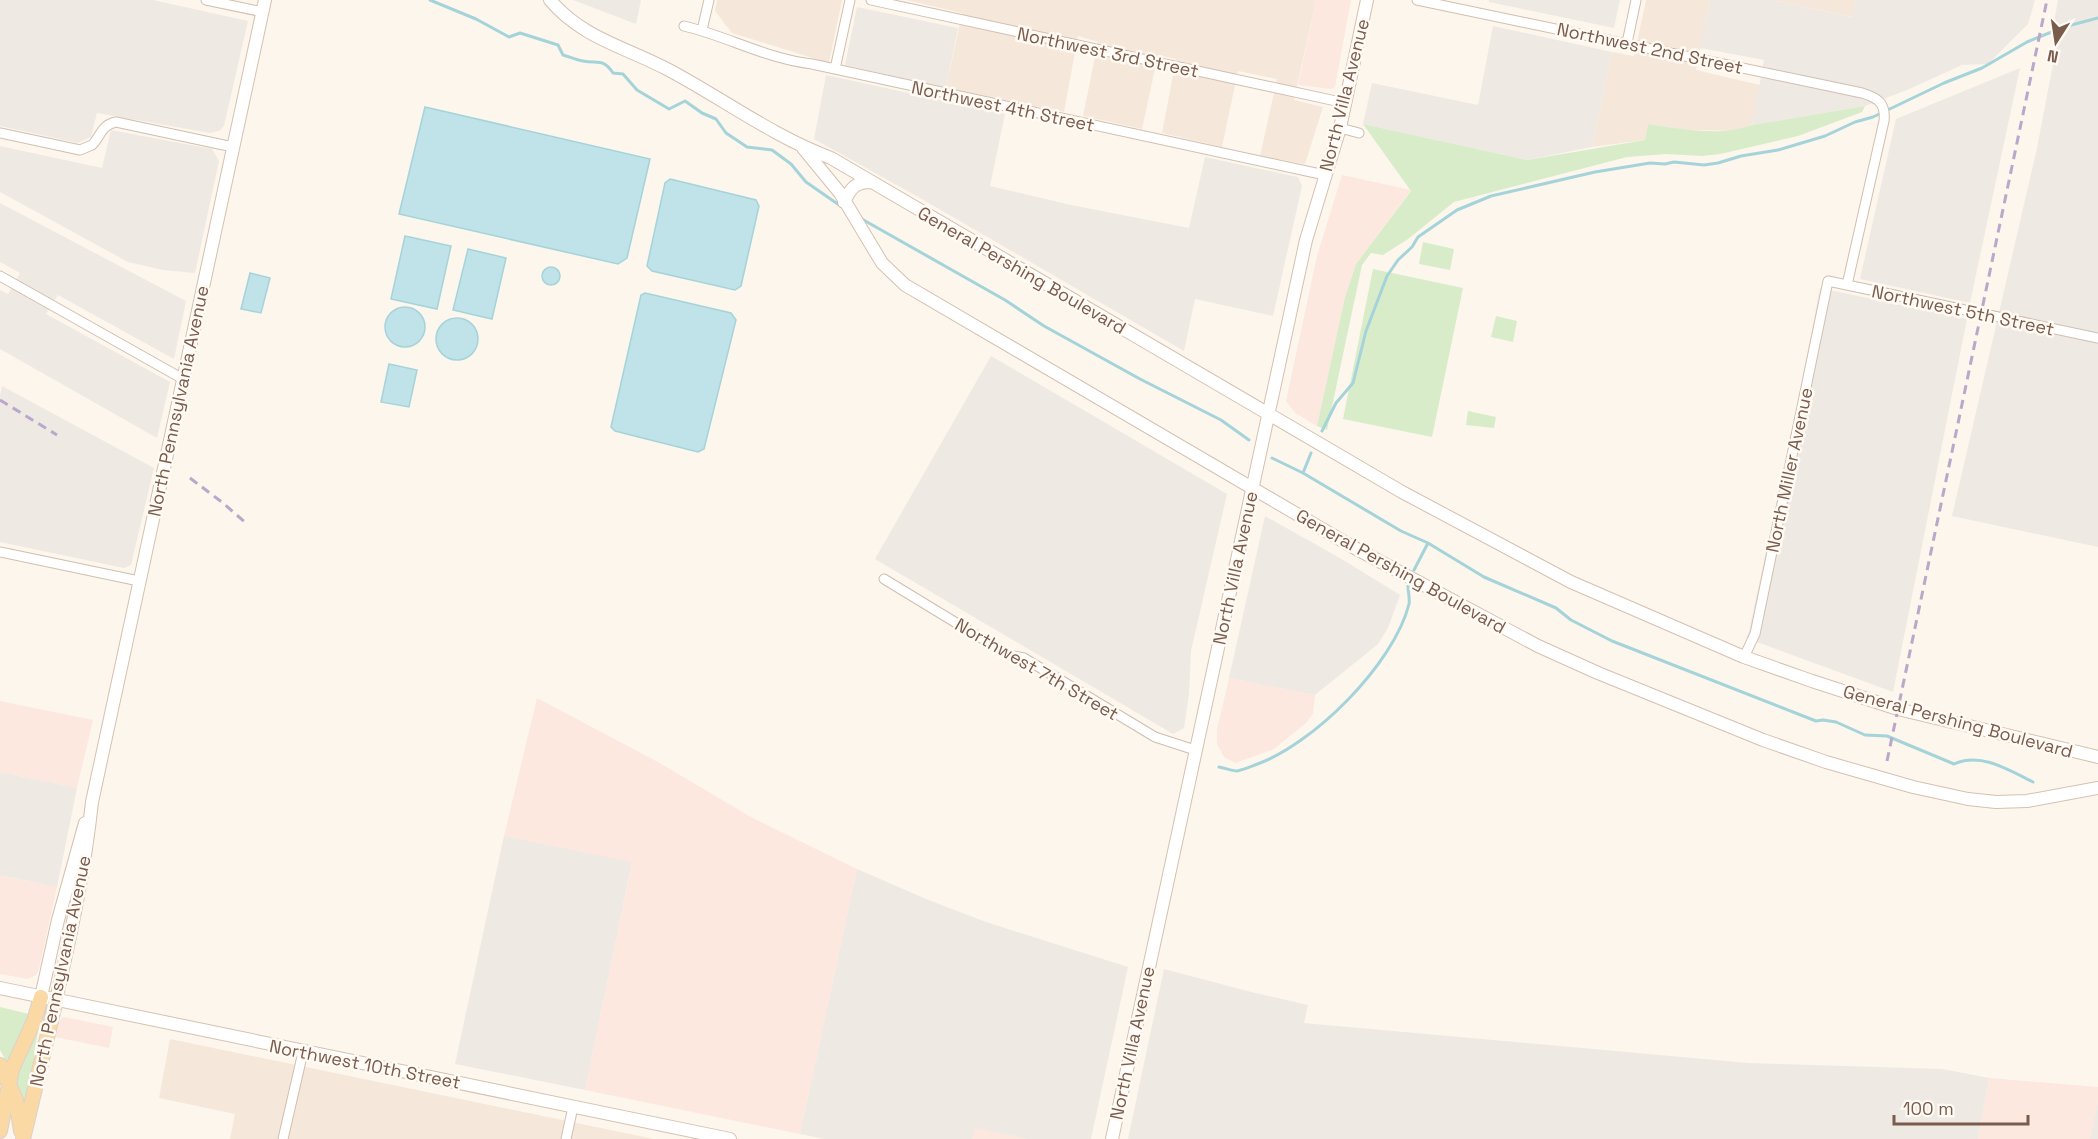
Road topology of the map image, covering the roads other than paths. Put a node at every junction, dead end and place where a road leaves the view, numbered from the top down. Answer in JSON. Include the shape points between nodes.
{"nodes":[{"id":1,"x":206,"y":0,"type":"edge"},
{"id":2,"x":550,"y":0,"type":"edge"},
{"id":3,"x":709,"y":0,"type":"edge"},
{"id":4,"x":850,"y":0,"type":"edge"},
{"id":5,"x":871,"y":0,"type":"edge"},
{"id":6,"x":1367,"y":0,"type":"edge"},
{"id":7,"x":1417,"y":0,"type":"edge"},
{"id":8,"x":1636,"y":0,"type":"edge"},
{"id":9,"x":264,"y":6,"type":"edge"},
{"id":10,"x":684,"y":26,"type":"dead end"},
{"id":11,"x":702,"y":30,"type":"junction"},
{"id":12,"x":1627,"y":43,"type":"junction"},
{"id":13,"x":835,"y":69,"type":"junction"},
{"id":14,"x":1346,"y":103,"type":"junction"},
{"id":15,"x":1340,"y":128,"type":"junction"},
{"id":16,"x":0,"y":133,"type":"edge"},
{"id":17,"x":1359,"y":133,"type":"dead end"},
{"id":18,"x":233,"y":147,"type":"junction"},
{"id":19,"x":802,"y":148,"type":"junction"},
{"id":20,"x":1325,"y":176,"type":"junction"},
{"id":21,"x":871,"y":182,"type":"junction"},
{"id":22,"x":844,"y":202,"type":"junction"},
{"id":23,"x":0,"y":276,"type":"edge"},
{"id":24,"x":1828,"y":281,"type":"joint"},
{"id":25,"x":1846,"y":285,"type":"junction"},
{"id":26,"x":2098,"y":338,"type":"edge"},
{"id":27,"x":183,"y":379,"type":"junction"},
{"id":28,"x":1268,"y":414,"type":"junction"},
{"id":29,"x":1252,"y":488,"type":"junction"},
{"id":30,"x":0,"y":552,"type":"edge"},
{"id":31,"x":884,"y":579,"type":"dead end"},
{"id":32,"x":139,"y":581,"type":"junction"},
{"id":33,"x":1744,"y":657,"type":"junction"},
{"id":34,"x":1195,"y":750,"type":"junction"},
{"id":35,"x":2098,"y":757,"type":"edge"},
{"id":36,"x":2098,"y":788,"type":"edge"},
{"id":37,"x":92,"y":802,"type":"junction"},
{"id":38,"x":0,"y":988,"type":"edge"},
{"id":39,"x":41,"y":997,"type":"junction"},
{"id":40,"x":56,"y":1000,"type":"junction"},
{"id":41,"x":303,"y":1052,"type":"junction"},
{"id":42,"x":0,"y":1065,"type":"edge"},
{"id":43,"x":9,"y":1082,"type":"junction"},
{"id":44,"x":573,"y":1107,"type":"junction"},
{"id":45,"x":0,"y":1131,"type":"edge"},
{"id":46,"x":24,"y":1137,"type":"edge"},
{"id":47,"x":283,"y":1139,"type":"edge"},
{"id":48,"x":566,"y":1139,"type":"edge"},
{"id":49,"x":730,"y":1139,"type":"edge"},
{"id":50,"x":1112,"y":1139,"type":"edge"}],
"edges":[{"from":1,"to":9,"type":"street"},
{"from":2,"to":19,"type":"main road","name":"General Pershing Boulevard","via":[[582,29],[668,69]]},
{"from":3,"to":11,"type":"street"},
{"from":4,"to":13,"type":"street"},
{"from":5,"to":14,"type":"street","name":"Northwest 3rd Street"},
{"from":6,"to":14,"type":"main road","name":"North Villa Avenue"},
{"from":7,"to":12,"type":"street","name":"Northwest 2nd Street"},
{"from":8,"to":12,"type":"street"},
{"from":9,"to":18,"type":"main road","name":"North Pennsylvania Avenue"},
{"from":10,"to":11,"type":"street","name":"Northwest 4th Street"},
{"from":11,"to":13,"type":"street","name":"Northwest 4th Street","via":[[789,62]]},
{"from":12,"to":25,"type":"street","name":"Northwest 2nd Street","via":[[1877,98],[1884,120]]},
{"from":13,"to":20,"type":"street","name":"Northwest 4th Street"},
{"from":14,"to":15,"type":"main road","name":"North Villa Avenue"},
{"from":15,"to":17,"type":"street"},
{"from":15,"to":20,"type":"main road","name":"North Villa Avenue"},
{"from":16,"to":18,"type":"street","via":[[86,149],[97,141],[106,125],[116,122]]},
{"from":18,"to":27,"type":"main road","name":"North Pennsylvania Avenue"},
{"from":19,"to":21,"type":"main road","name":"General Pershing Boulevard","via":[[831,158]]},
{"from":19,"to":22,"type":"main road","name":"General Pershing Boulevard","via":[[834,184]]},
{"from":20,"to":28,"type":"main road","name":"North Villa Avenue","via":[[1306,240]]},
{"from":21,"to":22,"type":"main road","via":[[853,186]]},
{"from":21,"to":28,"type":"main road","name":"General Pershing Boulevard"},
{"from":22,"to":29,"type":"main road","name":"General Pershing Boulevard","via":[[882,263],[905,285]]},
{"from":23,"to":27,"type":"street"},
{"from":24,"to":25,"type":"street","name":"Northwest 5th Street"},
{"from":24,"to":33,"type":"street","name":"North Miller Avenue","via":[[1755,634]]},
{"from":25,"to":26,"type":"street","name":"Northwest 5th Street"},
{"from":27,"to":32,"type":"main road","name":"North Pennsylvania Avenue"},
{"from":28,"to":29,"type":"main road","name":"North Villa Avenue"},
{"from":28,"to":33,"type":"main road","name":"General Pershing Boulevard","via":[[1402,492],[1572,582]]},
{"from":29,"to":34,"type":"main road","name":"North Villa Avenue"},
{"from":29,"to":36,"type":"main road","name":"General Pershing Boulevard","via":[[1538,646],[1763,740],[1883,779],[1968,799],[2027,801]]},
{"from":30,"to":32,"type":"street"},
{"from":31,"to":34,"type":"street","name":"Northwest 7th Street","via":[[1155,737]]},
{"from":32,"to":37,"type":"main road","name":"North Pennsylvania Avenue"},
{"from":33,"to":35,"type":"main road","name":"General Pershing Boulevard","via":[[1898,709]]},
{"from":34,"to":50,"type":"main road","name":"North Villa Avenue"},
{"from":37,"to":39,"type":"main road","name":"North Pennsylvania Avenue","via":[[69,877]]},
{"from":37,"to":40,"type":"main road","name":"North Pennsylvania Avenue","via":[[75,916]]},
{"from":38,"to":39,"type":"main road","name":"Northwest 10th Street"},
{"from":39,"to":40,"type":"main road","name":"Northwest 10th Street"},
{"from":39,"to":43,"type":"main road","name":"North Pennsylvania Avenue"},
{"from":40,"to":41,"type":"main road","name":"Northwest 10th Street"},
{"from":40,"to":46,"type":"main road","name":"North Pennsylvania Avenue"},
{"from":41,"to":44,"type":"main road","name":"Northwest 10th Street"},
{"from":41,"to":47,"type":"street"},
{"from":42,"to":43,"type":"main road"},
{"from":43,"to":45,"type":"main road","name":"North Pennsylvania Avenue"},
{"from":43,"to":46,"type":"main road"},
{"from":44,"to":48,"type":"street"},
{"from":44,"to":49,"type":"main road","name":"Northwest 10th Street"}]}
